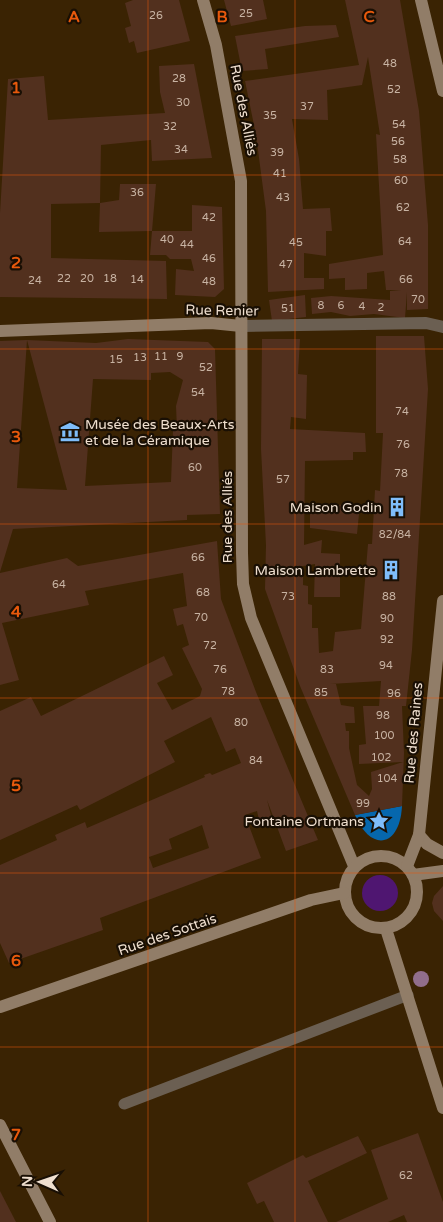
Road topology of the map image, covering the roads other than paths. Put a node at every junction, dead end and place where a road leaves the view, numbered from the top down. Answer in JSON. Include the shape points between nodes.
{"nodes":[{"id":1,"x":203,"y":0,"type":"edge"},
{"id":2,"x":421,"y":0,"type":"edge"},
{"id":3,"x":443,"y":91,"type":"edge"},
{"id":4,"x":241,"y":326,"type":"junction"},
{"id":5,"x":443,"y":327,"type":"edge"},
{"id":6,"x":0,"y":331,"type":"edge"},
{"id":7,"x":443,"y":601,"type":"edge"},
{"id":8,"x":419,"y":835,"type":"junction"},
{"id":9,"x":443,"y":853,"type":"edge"},
{"id":10,"x":354,"y":866,"type":"junction"},
{"id":11,"x":410,"y":870,"type":"junction"},
{"id":12,"x":443,"y":871,"type":"edge"},
{"id":13,"x":344,"y":893,"type":"junction"},
{"id":14,"x":386,"y":929,"type":"junction"},
{"id":15,"x":408,"y":995,"type":"junction"},
{"id":16,"x":0,"y":1007,"type":"edge"},
{"id":17,"x":124,"y":1104,"type":"dead end"},
{"id":18,"x":443,"y":1108,"type":"edge"},
{"id":19,"x":0,"y":1125,"type":"edge"},
{"id":20,"x":50,"y":1222,"type":"edge"}],
"edges":[{"from":1,"to":4,"type":"street","name":"Rue des Alliés","via":[[216,45],[242,181]]},
{"from":2,"to":3,"type":"street"},
{"from":4,"to":5,"type":"street","name":"Rue Renier","via":[[426,323]]},
{"from":4,"to":6,"type":"street","name":"Rue Renier","via":[[211,323]]},
{"from":4,"to":10,"type":"street","name":"Rue des Alliés","via":[[243,584],[251,618]]},
{"from":7,"to":8,"type":"street","name":"Rue des Raines"},
{"from":8,"to":9,"type":"street"},
{"from":8,"to":11,"type":"street","name":"Rue des Raines"},
{"from":10,"to":11,"type":"street","via":[[374,856],[387,856]]},
{"from":10,"to":13,"type":"street","via":[[346,880]]},
{"from":11,"to":12,"type":"street"},
{"from":11,"to":14,"type":"street","via":[[417,887],[416,901],[404,921]]},
{"from":13,"to":14,"type":"street","via":[[346,905],[353,916],[363,924]]},
{"from":13,"to":16,"type":"street","name":"Rue des Sottais","via":[[311,900]]},
{"from":14,"to":15,"type":"street"},
{"from":15,"to":17,"type":"lane"},
{"from":15,"to":18,"type":"street"},
{"from":19,"to":20,"type":"street"}]}
